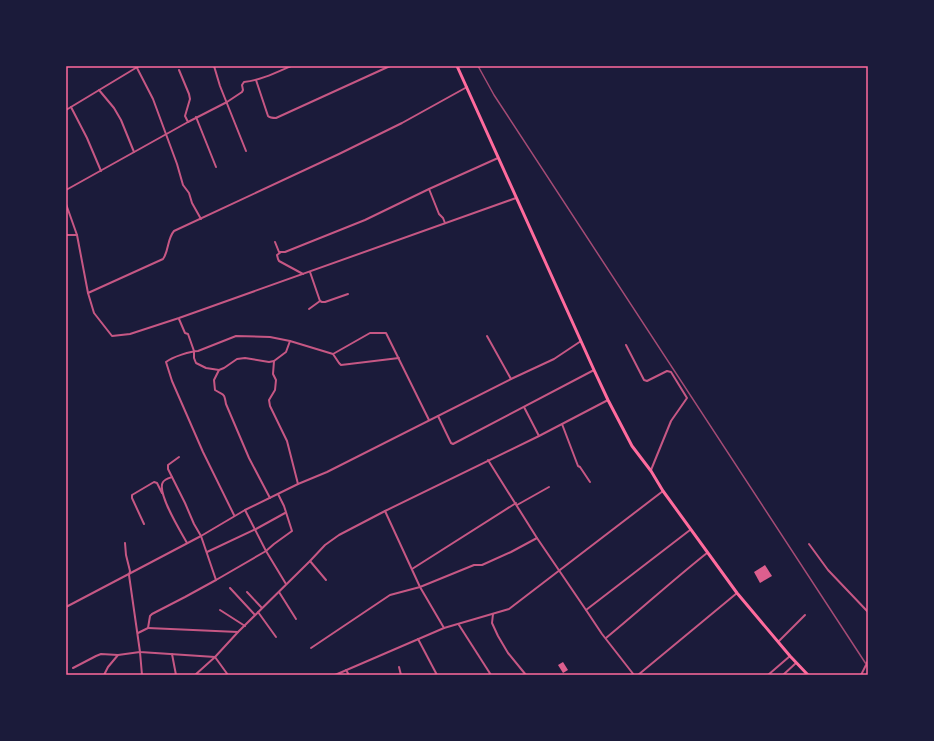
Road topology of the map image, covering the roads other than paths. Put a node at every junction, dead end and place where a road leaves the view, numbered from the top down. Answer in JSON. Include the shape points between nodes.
{"nodes":[{"id":1,"x":137,"y":66,"type":"edge"},
{"id":2,"x":214,"y":66,"type":"edge"},
{"id":3,"x":290,"y":66,"type":"edge"},
{"id":4,"x":390,"y":66,"type":"edge"},
{"id":5,"x":456,"y":66,"type":"edge"},
{"id":6,"x":179,"y":70,"type":"dead end"},
{"id":7,"x":256,"y":80,"type":"junction"},
{"id":8,"x":467,"y":87,"type":"junction"},
{"id":9,"x":99,"y":90,"type":"junction"},
{"id":10,"x":227,"y":102,"type":"junction"},
{"id":11,"x":71,"y":107,"type":"junction"},
{"id":12,"x":66,"y":110,"type":"edge"},
{"id":13,"x":196,"y":117,"type":"junction"},
{"id":14,"x":188,"y":122,"type":"junction"},
{"id":15,"x":166,"y":134,"type":"junction"},
{"id":16,"x":246,"y":151,"type":"dead end"},
{"id":17,"x":134,"y":152,"type":"junction"},
{"id":18,"x":498,"y":158,"type":"junction"},
{"id":19,"x":216,"y":167,"type":"dead end"},
{"id":20,"x":101,"y":171,"type":"junction"},
{"id":21,"x":429,"y":189,"type":"junction"},
{"id":22,"x":66,"y":190,"type":"edge"},
{"id":23,"x":516,"y":198,"type":"junction"},
{"id":24,"x":66,"y":204,"type":"edge"},
{"id":25,"x":201,"y":219,"type":"junction"},
{"id":26,"x":445,"y":223,"type":"junction"},
{"id":27,"x":77,"y":235,"type":"junction"},
{"id":28,"x":66,"y":236,"type":"edge"},
{"id":29,"x":275,"y":242,"type":"dead end"},
{"id":30,"x":281,"y":252,"type":"junction"},
{"id":31,"x":310,"y":271,"type":"junction"},
{"id":32,"x":303,"y":274,"type":"junction"},
{"id":33,"x":88,"y":293,"type":"junction"},
{"id":34,"x":348,"y":294,"type":"dead end"},
{"id":35,"x":320,"y":301,"type":"junction"},
{"id":36,"x":309,"y":309,"type":"dead end"},
{"id":37,"x":179,"y":318,"type":"junction"},
{"id":38,"x":487,"y":336,"type":"dead end"},
{"id":39,"x":290,"y":340,"type":"junction"},
{"id":40,"x":581,"y":341,"type":"junction"},
{"id":41,"x":626,"y":345,"type":"dead end"},
{"id":42,"x":194,"y":351,"type":"junction"},
{"id":43,"x":333,"y":354,"type":"junction"},
{"id":44,"x":400,"y":358,"type":"junction"},
{"id":45,"x":274,"y":361,"type":"junction"},
{"id":46,"x":219,"y":370,"type":"junction"},
{"id":47,"x":594,"y":370,"type":"junction"},
{"id":48,"x":511,"y":379,"type":"junction"},
{"id":49,"x":608,"y":400,"type":"junction"},
{"id":50,"x":524,"y":407,"type":"junction"},
{"id":51,"x":438,"y":416,"type":"junction"},
{"id":52,"x":429,"y":420,"type":"junction"},
{"id":53,"x":562,"y":424,"type":"junction"},
{"id":54,"x":538,"y":436,"type":"junction"},
{"id":55,"x":179,"y":457,"type":"dead end"},
{"id":56,"x":488,"y":460,"type":"junction"},
{"id":57,"x":650,"y":471,"type":"junction"},
{"id":58,"x":172,"y":477,"type":"junction"},
{"id":59,"x":590,"y":482,"type":"dead end"},
{"id":60,"x":298,"y":484,"type":"junction"},
{"id":61,"x":549,"y":487,"type":"dead end"},
{"id":62,"x":663,"y":491,"type":"junction"},
{"id":63,"x":162,"y":494,"type":"junction"},
{"id":64,"x":278,"y":494,"type":"junction"},
{"id":65,"x":270,"y":498,"type":"junction"},
{"id":66,"x":516,"y":504,"type":"junction"},
{"id":67,"x":245,"y":510,"type":"junction"},
{"id":68,"x":385,"y":511,"type":"junction"},
{"id":69,"x":285,"y":513,"type":"junction"},
{"id":70,"x":235,"y":516,"type":"junction"},
{"id":71,"x":144,"y":524,"type":"dead end"},
{"id":72,"x":256,"y":529,"type":"junction"},
{"id":73,"x":690,"y":530,"type":"junction"},
{"id":74,"x":202,"y":536,"type":"junction"},
{"id":75,"x":537,"y":538,"type":"junction"},
{"id":76,"x":125,"y":543,"type":"dead end"},
{"id":77,"x":187,"y":543,"type":"junction"},
{"id":78,"x":809,"y":544,"type":"dead end"},
{"id":79,"x":266,"y":551,"type":"junction"},
{"id":80,"x":206,"y":552,"type":"junction"},
{"id":81,"x":707,"y":553,"type":"junction"},
{"id":82,"x":310,"y":561,"type":"junction"},
{"id":83,"x":412,"y":568,"type":"junction"},
{"id":84,"x":559,"y":570,"type":"junction"},
{"id":85,"x":129,"y":575,"type":"junction"},
{"id":86,"x":216,"y":580,"type":"junction"},
{"id":87,"x":326,"y":580,"type":"dead end"},
{"id":88,"x":286,"y":585,"type":"junction"},
{"id":89,"x":420,"y":587,"type":"junction"},
{"id":90,"x":230,"y":588,"type":"dead end"},
{"id":91,"x":247,"y":592,"type":"dead end"},
{"id":92,"x":279,"y":592,"type":"junction"},
{"id":93,"x":737,"y":593,"type":"junction"},
{"id":94,"x":66,"y":607,"type":"edge"},
{"id":95,"x":262,"y":608,"type":"junction"},
{"id":96,"x":220,"y":610,"type":"dead end"},
{"id":97,"x":586,"y":610,"type":"junction"},
{"id":98,"x":258,"y":612,"type":"junction"},
{"id":99,"x":868,"y":612,"type":"edge"},
{"id":100,"x":493,"y":614,"type":"junction"},
{"id":101,"x":255,"y":615,"type":"junction"},
{"id":102,"x":805,"y":616,"type":"dead end"},
{"id":103,"x":296,"y":619,"type":"dead end"},
{"id":104,"x":459,"y":625,"type":"junction"},
{"id":105,"x":245,"y":626,"type":"junction"},
{"id":106,"x":148,"y":628,"type":"junction"},
{"id":107,"x":444,"y":628,"type":"junction"},
{"id":108,"x":238,"y":632,"type":"junction"},
{"id":109,"x":689,"y":633,"type":"dead end"},
{"id":110,"x":138,"y":634,"type":"junction"},
{"id":111,"x":276,"y":637,"type":"dead end"},
{"id":112,"x":606,"y":638,"type":"junction"},
{"id":113,"x":418,"y":639,"type":"junction"},
{"id":114,"x":778,"y":642,"type":"junction"},
{"id":115,"x":311,"y":648,"type":"dead end"},
{"id":116,"x":140,"y":652,"type":"junction"},
{"id":117,"x":172,"y":654,"type":"junction"},
{"id":118,"x":118,"y":655,"type":"junction"},
{"id":119,"x":790,"y":656,"type":"junction"},
{"id":120,"x":215,"y":657,"type":"junction"},
{"id":121,"x":868,"y":661,"type":"edge"},
{"id":122,"x":796,"y":663,"type":"junction"},
{"id":123,"x":399,"y":667,"type":"dead end"},
{"id":124,"x":73,"y":668,"type":"dead end"},
{"id":125,"x":346,"y":670,"type":"junction"},
{"id":126,"x":104,"y":675,"type":"edge"},
{"id":127,"x":142,"y":675,"type":"edge"},
{"id":128,"x":176,"y":675,"type":"edge"},
{"id":129,"x":195,"y":675,"type":"edge"},
{"id":130,"x":228,"y":675,"type":"edge"},
{"id":131,"x":335,"y":675,"type":"edge"},
{"id":132,"x":349,"y":675,"type":"edge"},
{"id":133,"x":401,"y":675,"type":"edge"},
{"id":134,"x":437,"y":675,"type":"edge"},
{"id":135,"x":491,"y":675,"type":"edge"},
{"id":136,"x":526,"y":675,"type":"edge"},
{"id":137,"x":634,"y":675,"type":"edge"},
{"id":138,"x":638,"y":675,"type":"edge"},
{"id":139,"x":768,"y":675,"type":"edge"},
{"id":140,"x":783,"y":675,"type":"edge"},
{"id":141,"x":808,"y":675,"type":"edge"},
{"id":142,"x":861,"y":675,"type":"edge"}],
"edges":[{"from":1,"to":9,"type":"street"},
{"from":1,"to":15,"type":"street"},
{"from":2,"to":10,"type":"street"},
{"from":3,"to":7,"type":"street"},
{"from":4,"to":7,"type":"street","via":[[273,118],[268,116]]},
{"from":5,"to":8,"type":"highway"},
{"from":6,"to":14,"type":"street","via":[[190,99],[185,116]]},
{"from":7,"to":10,"type":"street","via":[[242,83],[242,92]]},
{"from":8,"to":18,"type":"highway"},
{"from":8,"to":25,"type":"street","via":[[402,123]]},
{"from":9,"to":11,"type":"street"},
{"from":9,"to":17,"type":"street","via":[[121,120]]},
{"from":10,"to":13,"type":"street"},
{"from":10,"to":16,"type":"street"},
{"from":11,"to":12,"type":"street"},
{"from":11,"to":20,"type":"street"},
{"from":13,"to":14,"type":"street"},
{"from":13,"to":19,"type":"street"},
{"from":14,"to":15,"type":"street"},
{"from":15,"to":17,"type":"street"},
{"from":15,"to":25,"type":"street","via":[[183,185]]},
{"from":17,"to":20,"type":"street"},
{"from":18,"to":21,"type":"street"},
{"from":18,"to":23,"type":"highway"},
{"from":20,"to":22,"type":"street"},
{"from":21,"to":26,"type":"street"},
{"from":21,"to":30,"type":"street","via":[[366,220]]},
{"from":23,"to":26,"type":"street"},
{"from":23,"to":40,"type":"highway"},
{"from":24,"to":27,"type":"street"},
{"from":25,"to":33,"type":"street","via":[[174,231],[163,259]]},
{"from":26,"to":31,"type":"street"},
{"from":27,"to":28,"type":"street"},
{"from":27,"to":33,"type":"street"},
{"from":29,"to":30,"type":"street"},
{"from":30,"to":32,"type":"street","via":[[277,255],[279,261]]},
{"from":31,"to":32,"type":"street"},
{"from":31,"to":35,"type":"street"},
{"from":32,"to":37,"type":"street"},
{"from":33,"to":37,"type":"street","via":[[94,313],[112,336],[130,334]]},
{"from":34,"to":35,"type":"street","via":[[325,302]]},
{"from":35,"to":36,"type":"street"},
{"from":37,"to":42,"type":"street"},
{"from":38,"to":48,"type":"street"},
{"from":39,"to":42,"type":"street","via":[[236,336]]},
{"from":39,"to":43,"type":"street"},
{"from":39,"to":45,"type":"street","via":[[286,352]]},
{"from":40,"to":47,"type":"highway"},
{"from":40,"to":48,"type":"street","via":[[554,359]]},
{"from":41,"to":57,"type":"street","via":[[644,380],[648,381],[667,371],[671,372],[687,398],[671,421]]},
{"from":42,"to":46,"type":"street","via":[[196,363]]},
{"from":42,"to":70,"type":"street","via":[[166,362],[200,445]]},
{"from":43,"to":44,"type":"street","via":[[341,365]]},
{"from":43,"to":44,"type":"street","via":[[370,334],[386,333]]},
{"from":44,"to":52,"type":"street"},
{"from":45,"to":46,"type":"street","via":[[237,359]]},
{"from":45,"to":60,"type":"street","via":[[273,374],[276,380],[275,390],[269,400],[270,406],[287,441]]},
{"from":46,"to":65,"type":"street","via":[[214,380],[215,390],[224,395]]},
{"from":47,"to":49,"type":"highway"},
{"from":47,"to":50,"type":"street"},
{"from":48,"to":51,"type":"street"},
{"from":49,"to":53,"type":"street"},
{"from":49,"to":57,"type":"highway","via":[[632,446]]},
{"from":50,"to":51,"type":"street","via":[[453,444]]},
{"from":50,"to":54,"type":"street"},
{"from":51,"to":52,"type":"street"},
{"from":52,"to":60,"type":"street"},
{"from":53,"to":54,"type":"street"},
{"from":53,"to":59,"type":"street","via":[[578,466]]},
{"from":54,"to":56,"type":"street"},
{"from":55,"to":58,"type":"street","via":[[168,466]]},
{"from":56,"to":66,"type":"street"},
{"from":56,"to":68,"type":"street"},
{"from":57,"to":62,"type":"highway"},
{"from":58,"to":63,"type":"street","via":[[164,481]]},
{"from":58,"to":74,"type":"street"},
{"from":60,"to":64,"type":"street"},
{"from":61,"to":66,"type":"street"},
{"from":62,"to":73,"type":"highway"},
{"from":62,"to":84,"type":"street"},
{"from":63,"to":71,"type":"street","via":[[154,482],[132,495]]},
{"from":63,"to":77,"type":"street"},
{"from":64,"to":65,"type":"street"},
{"from":64,"to":69,"type":"street"},
{"from":65,"to":67,"type":"street"},
{"from":66,"to":75,"type":"street"},
{"from":66,"to":83,"type":"street"},
{"from":67,"to":70,"type":"street"},
{"from":67,"to":72,"type":"street"},
{"from":68,"to":82,"type":"street","via":[[339,535]]},
{"from":68,"to":83,"type":"street"},
{"from":69,"to":72,"type":"street"},
{"from":69,"to":79,"type":"street","via":[[292,531]]},
{"from":70,"to":74,"type":"street"},
{"from":72,"to":79,"type":"street"},
{"from":72,"to":80,"type":"street"},
{"from":73,"to":81,"type":"highway"},
{"from":73,"to":97,"type":"street"},
{"from":74,"to":77,"type":"street"},
{"from":74,"to":80,"type":"street"},
{"from":75,"to":84,"type":"street"},
{"from":75,"to":89,"type":"street","via":[[482,565],[474,565]]},
{"from":76,"to":85,"type":"street"},
{"from":77,"to":85,"type":"street"},
{"from":78,"to":99,"type":"street","via":[[828,570]]},
{"from":79,"to":86,"type":"street"},
{"from":79,"to":88,"type":"street"},
{"from":80,"to":86,"type":"street"},
{"from":81,"to":93,"type":"highway"},
{"from":81,"to":112,"type":"street"},
{"from":82,"to":87,"type":"street"},
{"from":82,"to":88,"type":"street"},
{"from":83,"to":89,"type":"street"},
{"from":84,"to":97,"type":"street"},
{"from":84,"to":100,"type":"street","via":[[509,609]]},
{"from":85,"to":94,"type":"street"},
{"from":85,"to":110,"type":"street"},
{"from":86,"to":106,"type":"street","via":[[152,614]]},
{"from":88,"to":92,"type":"street"},
{"from":89,"to":107,"type":"street"},
{"from":89,"to":115,"type":"street","via":[[390,595]]},
{"from":90,"to":101,"type":"street"},
{"from":91,"to":95,"type":"street"},
{"from":92,"to":95,"type":"street"},
{"from":92,"to":103,"type":"street"},
{"from":93,"to":114,"type":"highway"},
{"from":93,"to":138,"type":"street"},
{"from":95,"to":98,"type":"street"},
{"from":96,"to":105,"type":"street"},
{"from":97,"to":112,"type":"street"},
{"from":98,"to":101,"type":"street"},
{"from":98,"to":111,"type":"street"},
{"from":100,"to":104,"type":"street"},
{"from":100,"to":136,"type":"street","via":[[492,623],[498,636]]},
{"from":101,"to":105,"type":"street"},
{"from":102,"to":114,"type":"street"},
{"from":104,"to":107,"type":"street"},
{"from":104,"to":135,"type":"street"},
{"from":105,"to":108,"type":"street"},
{"from":106,"to":108,"type":"street"},
{"from":106,"to":110,"type":"street"},
{"from":107,"to":113,"type":"street"},
{"from":108,"to":120,"type":"street"},
{"from":109,"to":138,"type":"street"},
{"from":110,"to":116,"type":"street"},
{"from":112,"to":137,"type":"street"},
{"from":113,"to":125,"type":"street"},
{"from":113,"to":134,"type":"street"},
{"from":114,"to":119,"type":"highway"},
{"from":116,"to":117,"type":"street"},
{"from":116,"to":118,"type":"street"},
{"from":116,"to":127,"type":"street"},
{"from":117,"to":120,"type":"street"},
{"from":117,"to":128,"type":"street"},
{"from":118,"to":124,"type":"street","via":[[101,654]]},
{"from":118,"to":126,"type":"street"},
{"from":119,"to":122,"type":"highway"},
{"from":119,"to":139,"type":"street"},
{"from":120,"to":129,"type":"street"},
{"from":120,"to":130,"type":"street"},
{"from":121,"to":142,"type":"street"},
{"from":122,"to":140,"type":"street"},
{"from":122,"to":141,"type":"highway"},
{"from":123,"to":133,"type":"street"},
{"from":125,"to":131,"type":"street"},
{"from":125,"to":132,"type":"street"}]}
